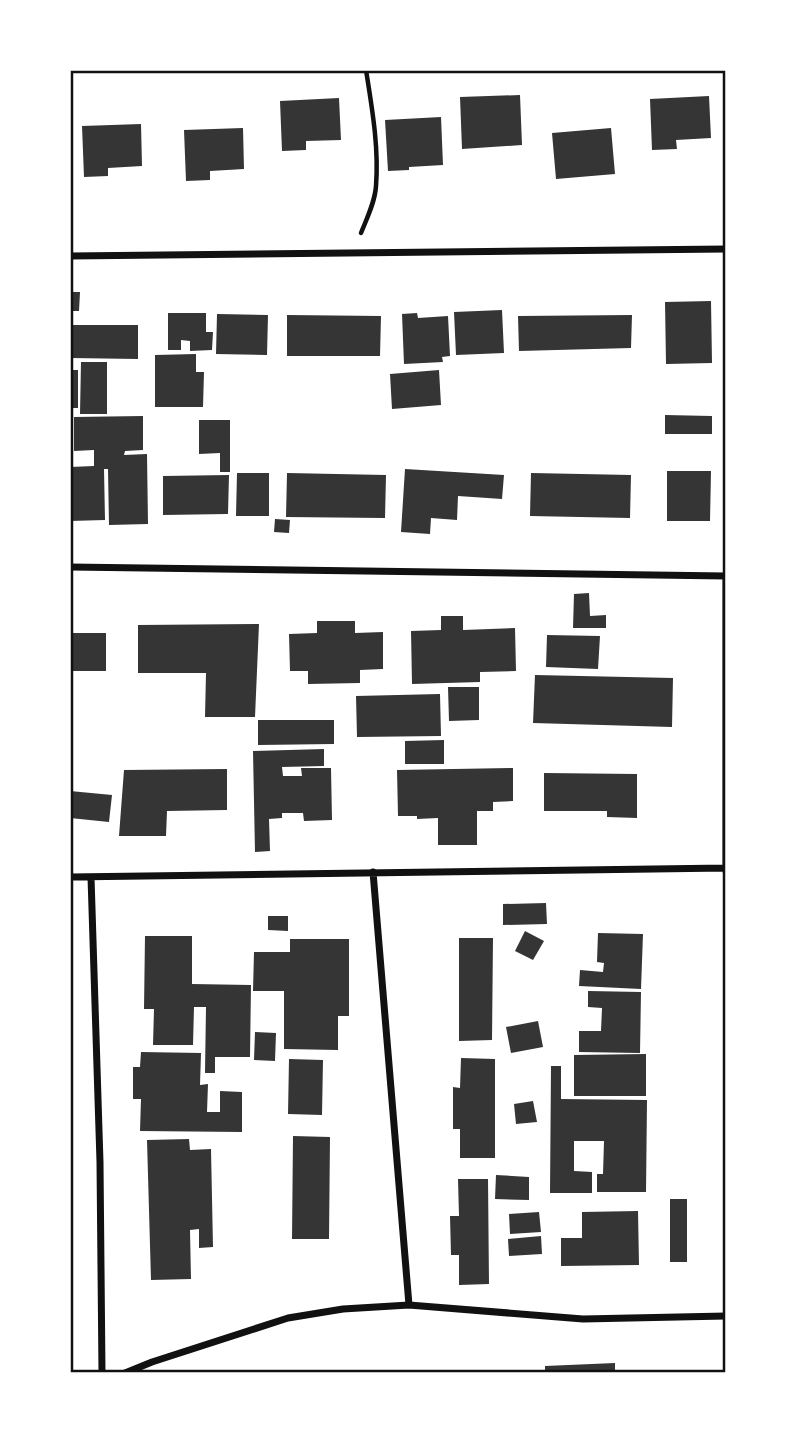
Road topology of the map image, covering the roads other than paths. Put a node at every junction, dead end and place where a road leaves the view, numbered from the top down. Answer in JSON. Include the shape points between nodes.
{"nodes":[{"id":1,"x":726,"y":249,"type":"edge"},
{"id":2,"x":70,"y":256,"type":"edge"},
{"id":3,"x":70,"y":567,"type":"edge"},
{"id":4,"x":726,"y":576,"type":"edge"},
{"id":5,"x":726,"y":870,"type":"edge"},
{"id":6,"x":373,"y":872,"type":"junction"},
{"id":7,"x":70,"y":877,"type":"edge"},
{"id":8,"x":91,"y":877,"type":"junction"},
{"id":9,"x":409,"y":1305,"type":"junction"},
{"id":10,"x":726,"y":1316,"type":"edge"},
{"id":11,"x":102,"y":1373,"type":"edge"},
{"id":12,"x":125,"y":1373,"type":"edge"}],
"edges":[{"from":1,"to":2,"type":"street"},
{"from":3,"to":4,"type":"street"},
{"from":4,"to":5,"type":"street"},
{"from":5,"to":6,"type":"street"},
{"from":6,"to":8,"type":"street"},
{"from":6,"to":9,"type":"street"},
{"from":7,"to":8,"type":"street"},
{"from":8,"to":11,"type":"street"},
{"from":9,"to":10,"type":"street","via":[[583,1320]]},
{"from":9,"to":12,"type":"street","via":[[288,1318]]}]}
